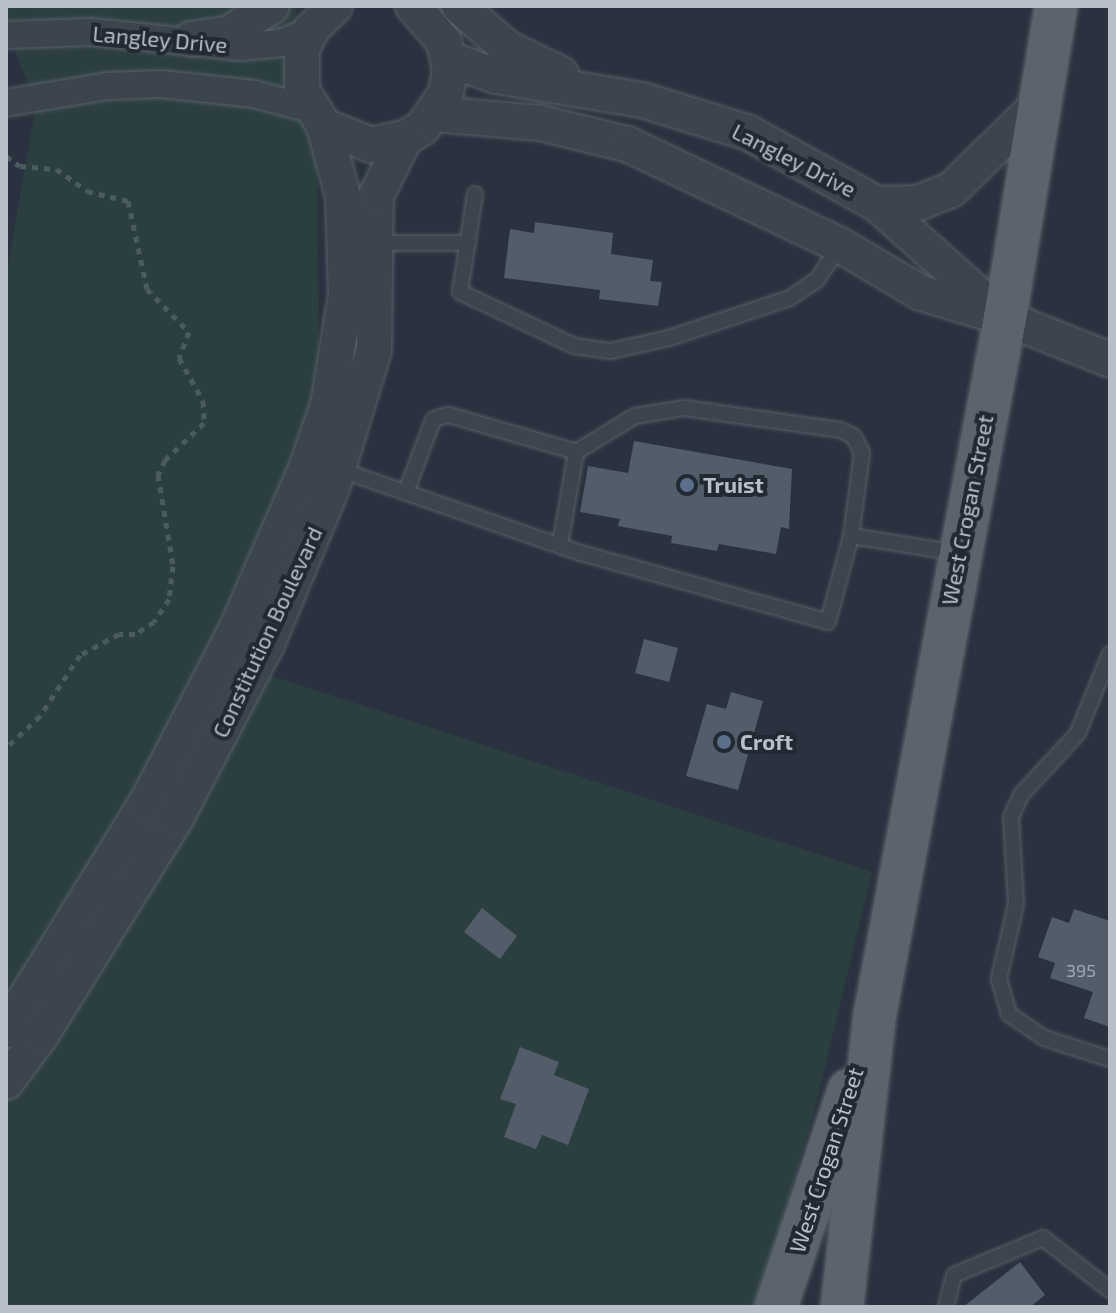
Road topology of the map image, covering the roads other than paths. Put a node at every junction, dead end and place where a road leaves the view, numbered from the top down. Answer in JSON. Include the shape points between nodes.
{"nodes":[{"id":1,"x":272,"y":6,"type":"edge"},
{"id":2,"x":335,"y":6,"type":"edge"},
{"id":3,"x":413,"y":6,"type":"edge"},
{"id":4,"x":459,"y":6,"type":"edge"},
{"id":5,"x":1056,"y":6,"type":"edge"},
{"id":6,"x":311,"y":30,"type":"junction"},
{"id":7,"x":6,"y":35,"type":"edge"},
{"id":8,"x":191,"y":39,"type":"junction"},
{"id":9,"x":449,"y":59,"type":"junction"},
{"id":10,"x":599,"y":90,"type":"junction"},
{"id":11,"x":6,"y":103,"type":"edge"},
{"id":12,"x":1038,"y":105,"type":"junction"},
{"id":13,"x":435,"y":114,"type":"junction"},
{"id":14,"x":317,"y":117,"type":"junction"},
{"id":15,"x":405,"y":138,"type":"junction"},
{"id":16,"x":475,"y":194,"type":"dead end"},
{"id":17,"x":877,"y":204,"type":"junction"},
{"id":18,"x":377,"y":243,"type":"junction"},
{"id":19,"x":468,"y":243,"type":"junction"},
{"id":20,"x":840,"y":245,"type":"junction"},
{"id":21,"x":1005,"y":318,"type":"junction"},
{"id":22,"x":1110,"y":360,"type":"edge"},
{"id":23,"x":576,"y":452,"type":"junction"},
{"id":24,"x":338,"y":469,"type":"junction"},
{"id":25,"x":406,"y":492,"type":"junction"},
{"id":26,"x":851,"y":536,"type":"junction"},
{"id":27,"x":560,"y":545,"type":"junction"},
{"id":28,"x":958,"y":553,"type":"junction"},
{"id":29,"x":1109,"y":658,"type":"edge"},
{"id":30,"x":875,"y":1014,"type":"junction"},
{"id":31,"x":6,"y":1030,"type":"edge"},
{"id":32,"x":1110,"y":1059,"type":"edge"},
{"id":33,"x":6,"y":1082,"type":"edge"},
{"id":34,"x":1110,"y":1290,"type":"edge"},
{"id":35,"x":776,"y":1307,"type":"edge"},
{"id":36,"x":842,"y":1307,"type":"edge"},
{"id":37,"x":946,"y":1307,"type":"edge"}],
"edges":[{"from":1,"to":8,"type":"street","via":[[228,34]]},
{"from":2,"to":6,"type":"street"},
{"from":3,"to":9,"type":"street","via":[[436,26]]},
{"from":4,"to":10,"type":"street","via":[[507,48]]},
{"from":5,"to":12,"type":"main road","name":"West Crogan Street"},
{"from":6,"to":8,"type":"street","name":"Langley Drive","via":[[281,43],[241,47]]},
{"from":6,"to":14,"type":"street","name":"Constitution Boulevard","via":[[299,69]]},
{"from":7,"to":8,"type":"street","name":"Langley Drive","via":[[91,32]]},
{"from":9,"to":10,"type":"street","name":"Langley Drive","via":[[496,76]]},
{"from":9,"to":13,"type":"street","via":[[446,93]]},
{"from":10,"to":17,"type":"street","name":"Langley Drive","via":[[749,133]]},
{"from":11,"to":14,"type":"street","name":"Langley Drive","via":[[108,86],[161,84],[254,94]]},
{"from":12,"to":17,"type":"street","via":[[951,190],[918,203]]},
{"from":12,"to":21,"type":"main road","name":"West Crogan Street"},
{"from":13,"to":15,"type":"street"},
{"from":13,"to":20,"type":"street","name":"Langley Drive","via":[[490,115],[627,144]]},
{"from":14,"to":15,"type":"street","via":[[354,142],[388,144]]},
{"from":14,"to":31,"type":"street","name":"Constitution Boulevard","via":[[343,196],[346,295],[338,364],[307,466],[237,628],[147,802]]},
{"from":15,"to":18,"type":"street","name":"Constitution Boulevard","via":[[376,196]]},
{"from":16,"to":19,"type":"lane"},
{"from":17,"to":21,"type":"street","name":"Langley Drive"},
{"from":18,"to":19,"type":"lane"},
{"from":18,"to":24,"type":"street","name":"Constitution Boulevard","via":[[374,350]]},
{"from":19,"to":20,"type":"lane","via":[[460,292],[574,346],[611,351],[669,338],[790,298],[817,280]]},
{"from":20,"to":21,"type":"street","name":"Langley Drive","via":[[921,293]]},
{"from":21,"to":22,"type":"street","name":"Langley Drive"},
{"from":21,"to":28,"type":"main road","name":"West Crogan Street"},
{"from":23,"to":25,"type":"lane","via":[[449,415],[440,417],[433,420]]},
{"from":23,"to":26,"type":"lane","via":[[635,416],[661,409],[841,430],[854,437],[862,453]]},
{"from":23,"to":27,"type":"lane"},
{"from":24,"to":25,"type":"lane"},
{"from":24,"to":33,"type":"street","name":"Constitution Boulevard","via":[[267,644],[176,818]]},
{"from":25,"to":27,"type":"lane"},
{"from":26,"to":27,"type":"lane","via":[[828,622]]},
{"from":26,"to":28,"type":"lane"},
{"from":28,"to":30,"type":"main road","name":"West Crogan Street"},
{"from":29,"to":32,"type":"lane","via":[[1078,733],[1021,795],[1011,817],[1016,904],[999,979],[1009,1014],[1044,1038]]},
{"from":30,"to":35,"type":"main road","name":"West Crogan Street"},
{"from":30,"to":36,"type":"main road","name":"West Crogan Street"},
{"from":34,"to":37,"type":"lane","via":[[1043,1238],[954,1275]]}]}
